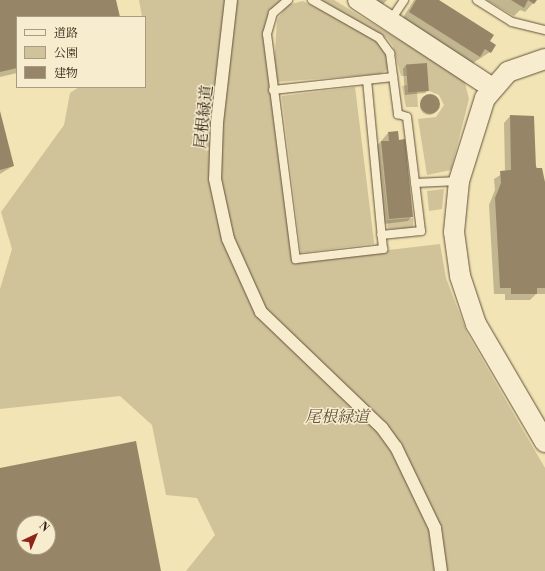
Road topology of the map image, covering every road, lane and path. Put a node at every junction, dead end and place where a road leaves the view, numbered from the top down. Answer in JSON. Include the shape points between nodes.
{"nodes":[{"id":1,"x":231,"y":0,"type":"edge"},
{"id":2,"x":288,"y":0,"type":"edge"},
{"id":3,"x":312,"y":0,"type":"edge"},
{"id":4,"x":358,"y":0,"type":"edge"},
{"id":5,"x":404,"y":0,"type":"edge"},
{"id":6,"x":478,"y":0,"type":"edge"},
{"id":7,"x":390,"y":21,"type":"junction"},
{"id":8,"x":545,"y":30,"type":"edge"},
{"id":9,"x":545,"y":59,"type":"edge"},
{"id":10,"x":393,"y":77,"type":"junction"},
{"id":11,"x":367,"y":81,"type":"junction"},
{"id":12,"x":491,"y":87,"type":"junction"},
{"id":13,"x":273,"y":90,"type":"junction"},
{"id":14,"x":459,"y":181,"type":"junction"},
{"id":15,"x":415,"y":183,"type":"junction"},
{"id":16,"x":381,"y":235,"type":"junction"},
{"id":17,"x":545,"y":442,"type":"edge"},
{"id":18,"x":441,"y":571,"type":"edge"}],
"edges":[{"from":1,"to":18,"type":"street","name":"尾根緑道","via":[[217,123],[216,172],[228,239],[261,312],[382,428],[396,447],[435,528]]},
{"from":2,"to":13,"type":"lane","via":[[269,22]]},
{"from":3,"to":10,"type":"lane","via":[[379,38],[390,53]]},
{"from":4,"to":7,"type":"street"},
{"from":5,"to":7,"type":"lane"},
{"from":6,"to":8,"type":"lane","via":[[512,22]]},
{"from":7,"to":12,"type":"street"},
{"from":9,"to":12,"type":"street","via":[[516,68]]},
{"from":10,"to":11,"type":"lane"},
{"from":10,"to":15,"type":"lane","via":[[398,114],[407,117]]},
{"from":11,"to":13,"type":"lane"},
{"from":11,"to":16,"type":"lane"},
{"from":12,"to":14,"type":"street","via":[[480,108]]},
{"from":13,"to":16,"type":"lane","via":[[296,259],[383,249]]},
{"from":14,"to":15,"type":"lane"},
{"from":14,"to":17,"type":"street","via":[[454,244],[468,304]]},
{"from":15,"to":16,"type":"lane","via":[[421,231]]}]}
